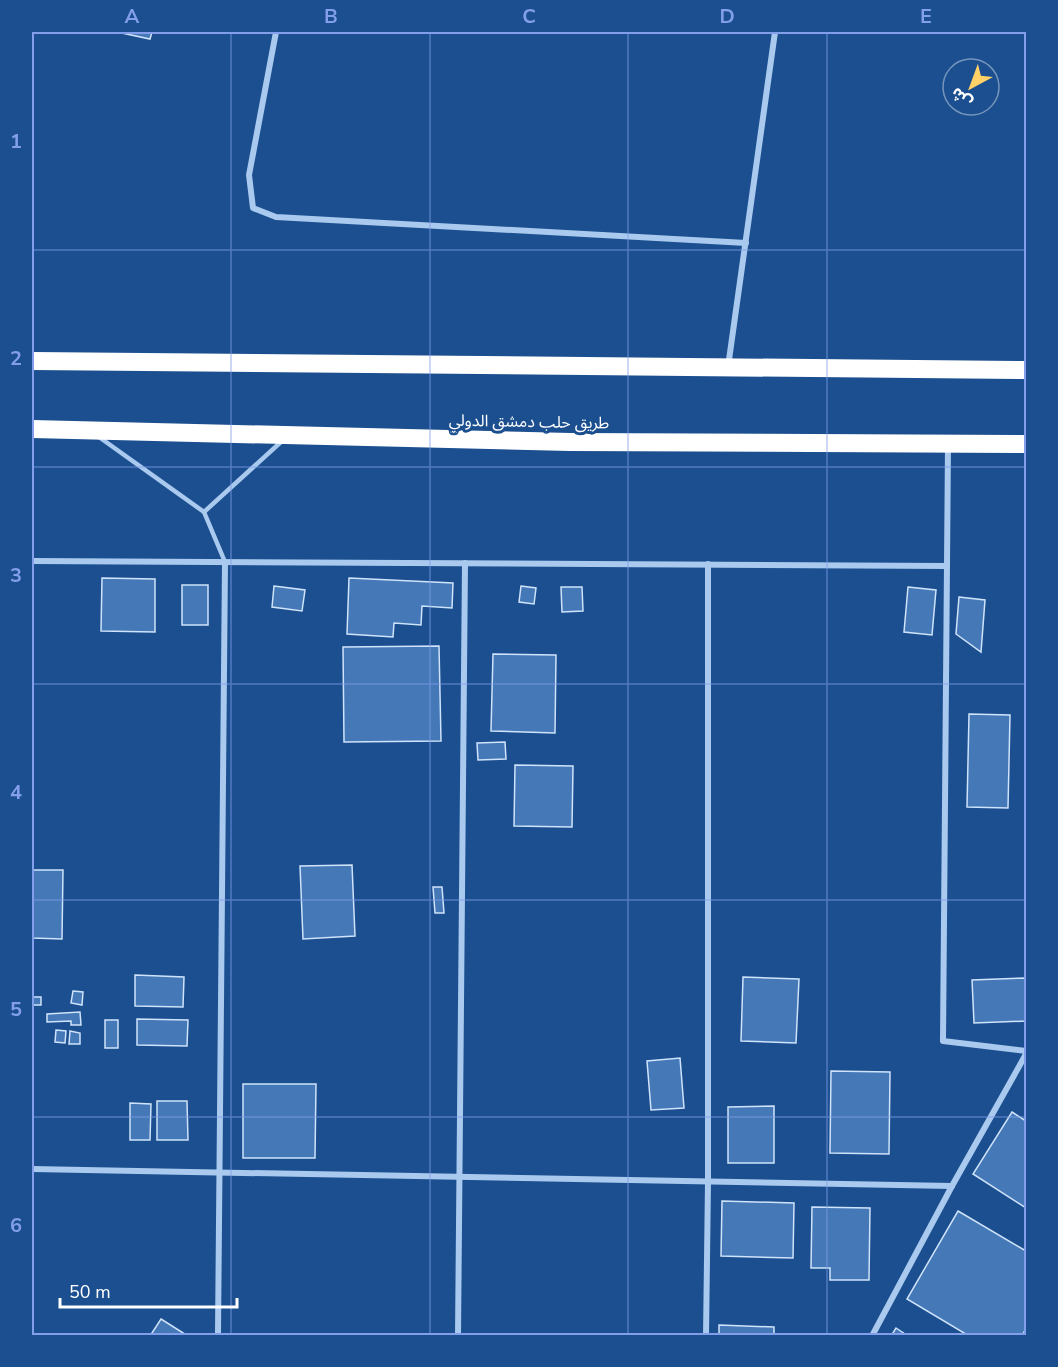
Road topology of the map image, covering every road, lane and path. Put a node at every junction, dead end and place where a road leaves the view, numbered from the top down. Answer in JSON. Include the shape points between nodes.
{"nodes":[{"id":1,"x":276,"y":32,"type":"edge"},
{"id":2,"x":775,"y":32,"type":"edge"},
{"id":3,"x":746,"y":243,"type":"junction"},
{"id":4,"x":32,"y":361,"type":"edge"},
{"id":5,"x":728,"y":367,"type":"junction"},
{"id":6,"x":1026,"y":370,"type":"edge"},
{"id":7,"x":32,"y":429,"type":"edge"},
{"id":8,"x":90,"y":430,"type":"junction"},
{"id":9,"x":288,"y":435,"type":"junction"},
{"id":10,"x":948,"y":443,"type":"junction"},
{"id":11,"x":1026,"y":444,"type":"edge"},
{"id":12,"x":204,"y":512,"type":"junction"},
{"id":13,"x":32,"y":561,"type":"edge"},
{"id":14,"x":225,"y":562,"type":"junction"},
{"id":15,"x":465,"y":563,"type":"junction"},
{"id":16,"x":708,"y":564,"type":"junction"},
{"id":17,"x":947,"y":566,"type":"junction"},
{"id":18,"x":1026,"y":1052,"type":"edge"},
{"id":19,"x":32,"y":1169,"type":"edge"},
{"id":20,"x":219,"y":1173,"type":"junction"},
{"id":21,"x":460,"y":1177,"type":"junction"},
{"id":22,"x":708,"y":1182,"type":"junction"},
{"id":23,"x":952,"y":1186,"type":"junction"},
{"id":24,"x":218,"y":1333,"type":"dead end"},
{"id":25,"x":458,"y":1335,"type":"edge"},
{"id":26,"x":706,"y":1335,"type":"edge"},
{"id":27,"x":872,"y":1335,"type":"edge"}],
"edges":[{"from":1,"to":3,"type":"street","via":[[249,175],[253,208],[276,217]]},
{"from":2,"to":3,"type":"street"},
{"from":3,"to":5,"type":"street"},
{"from":4,"to":5,"type":"highway"},
{"from":5,"to":6,"type":"highway"},
{"from":7,"to":8,"type":"highway","name":"طريق حلب دمشق الدولي"},
{"from":8,"to":9,"type":"highway","name":"طريق حلب دمشق الدولي"},
{"from":8,"to":12,"type":"lane"},
{"from":9,"to":10,"type":"highway","name":"طريق حلب دمشق الدولي","via":[[570,442]]},
{"from":9,"to":12,"type":"lane"},
{"from":10,"to":11,"type":"highway","name":"طريق حلب دمشق الدولي"},
{"from":10,"to":17,"type":"street"},
{"from":12,"to":14,"type":"lane"},
{"from":13,"to":14,"type":"street"},
{"from":14,"to":15,"type":"street"},
{"from":14,"to":20,"type":"street"},
{"from":15,"to":16,"type":"street"},
{"from":15,"to":21,"type":"street"},
{"from":16,"to":17,"type":"street"},
{"from":16,"to":22,"type":"street"},
{"from":17,"to":18,"type":"street","via":[[943,1041]]},
{"from":18,"to":23,"type":"street"},
{"from":19,"to":20,"type":"street"},
{"from":20,"to":21,"type":"street"},
{"from":20,"to":24,"type":"street"},
{"from":21,"to":22,"type":"street"},
{"from":21,"to":25,"type":"street"},
{"from":22,"to":23,"type":"street"},
{"from":22,"to":26,"type":"street"},
{"from":23,"to":27,"type":"street"}]}
